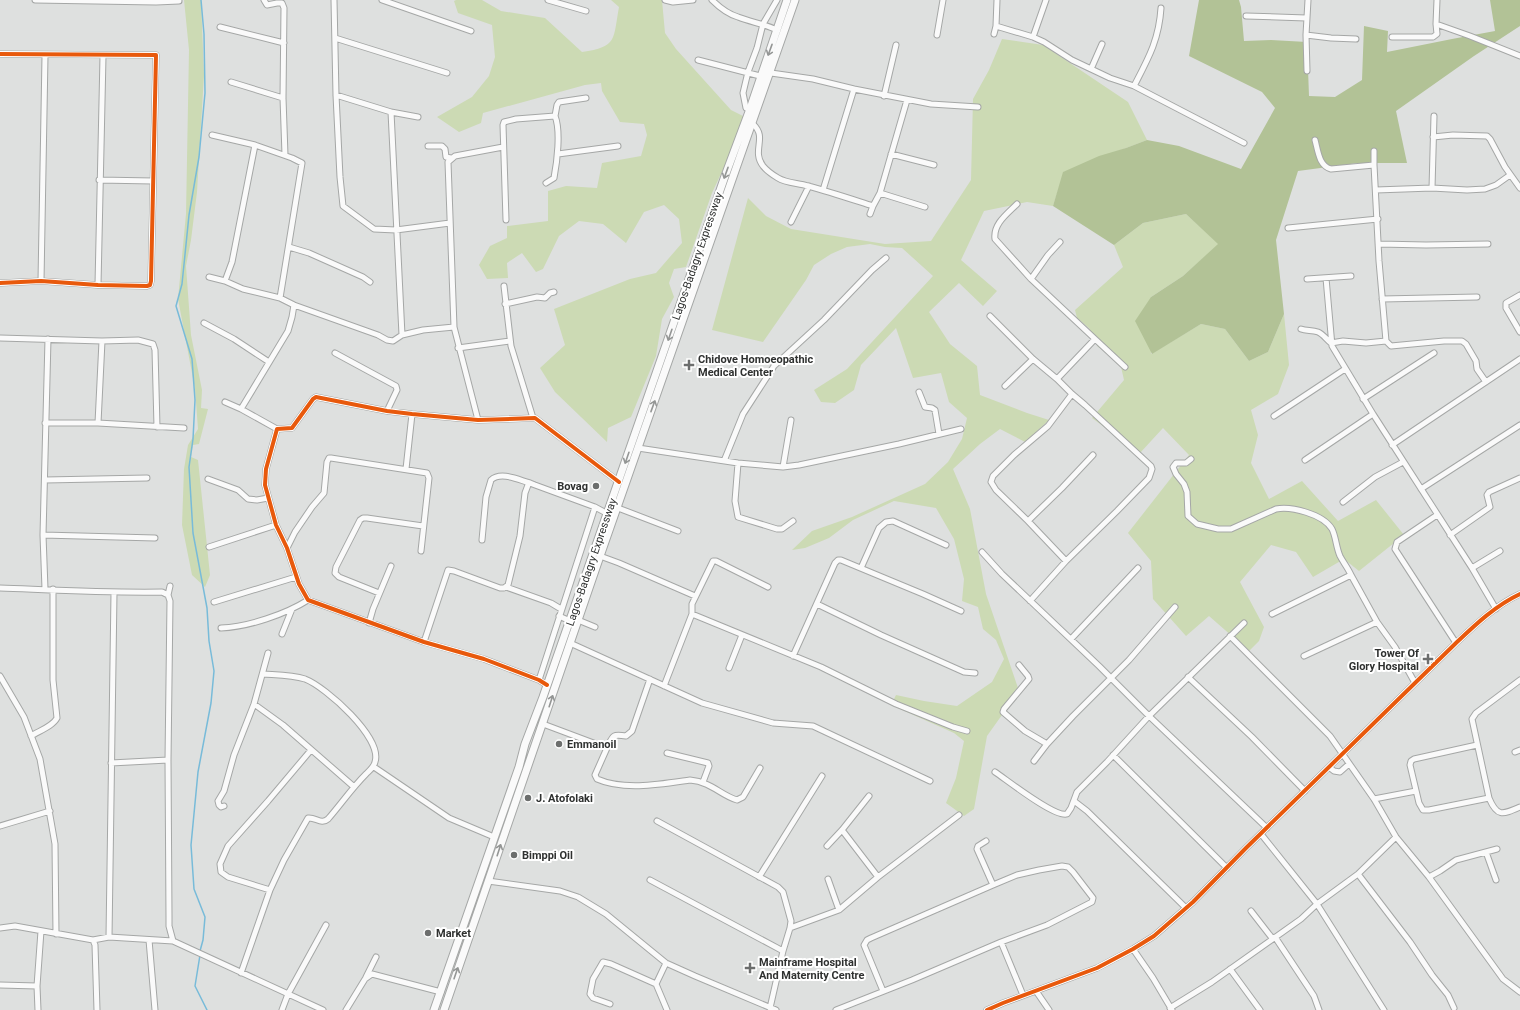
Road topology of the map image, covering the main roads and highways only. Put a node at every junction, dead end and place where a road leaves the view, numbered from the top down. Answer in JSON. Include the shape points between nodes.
{"nodes":[{"id":1,"x":786,"y":0,"type":"edge"},
{"id":2,"x":795,"y":0,"type":"edge"},
{"id":3,"x":525,"y":744,"type":"junction"},
{"id":4,"x":534,"y":748,"type":"junction"},
{"id":5,"x":434,"y":1010,"type":"edge"},
{"id":6,"x":444,"y":1010,"type":"edge"}],
"edges":[{"from":1,"to":3,"type":"highway","name":"Lagos-Badagry Expressway","one_way":true,"via":[[608,514]]},
{"from":4,"to":2,"type":"highway","name":"Lagos-Badagry Expressway","one_way":true},
{"from":3,"to":4,"type":"highway"},
{"from":3,"to":5,"type":"highway","name":"Lagos-Badagry Expressway"},
{"from":6,"to":4,"type":"highway","name":"Lagos-Badagry Expressway","one_way":true}]}
